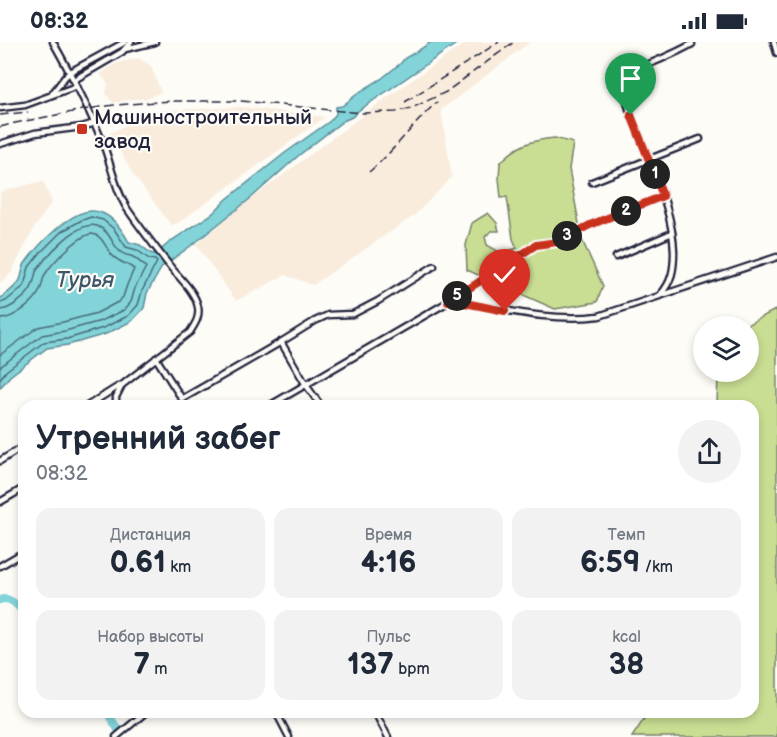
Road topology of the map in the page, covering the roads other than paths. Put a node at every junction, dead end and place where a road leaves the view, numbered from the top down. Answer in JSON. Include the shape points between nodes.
{"nodes":[{"id":1,"x":53,"y":42,"type":"edge"},
{"id":2,"x":124,"y":42,"type":"edge"},
{"id":3,"x":131,"y":42,"type":"edge"},
{"id":4,"x":155,"y":42,"type":"edge"},
{"id":5,"x":774,"y":42,"type":"edge"},
{"id":6,"x":692,"y":44,"type":"dead end"},
{"id":7,"x":125,"y":49,"type":"junction"},
{"id":8,"x":777,"y":54,"type":"edge"},
{"id":9,"x":70,"y":72,"type":"junction"},
{"id":10,"x":74,"y":80,"type":"junction"},
{"id":11,"x":77,"y":86,"type":"junction"},
{"id":12,"x":52,"y":94,"type":"junction"},
{"id":13,"x":0,"y":108,"type":"edge"},
{"id":14,"x":94,"y":123,"type":"junction"},
{"id":15,"x":700,"y":139,"type":"dead end"},
{"id":16,"x":0,"y":144,"type":"edge"},
{"id":17,"x":649,"y":159,"type":"junction"},
{"id":18,"x":592,"y":182,"type":"dead end"},
{"id":19,"x":663,"y":196,"type":"junction"},
{"id":20,"x":672,"y":233,"type":"junction"},
{"id":21,"x":616,"y":257,"type":"dead end"},
{"id":22,"x":776,"y":257,"type":"edge"},
{"id":23,"x":434,"y":266,"type":"dead end"},
{"id":24,"x":658,"y":297,"type":"junction"},
{"id":25,"x":448,"y":302,"type":"junction"},
{"id":26,"x":281,"y":342,"type":"junction"},
{"id":27,"x":156,"y":358,"type":"junction"},
{"id":28,"x":122,"y":384,"type":"junction"},
{"id":29,"x":306,"y":385,"type":"junction"},
{"id":30,"x":97,"y":400,"type":"edge"},
{"id":31,"x":116,"y":400,"type":"edge"},
{"id":32,"x":280,"y":400,"type":"edge"},
{"id":33,"x":317,"y":400,"type":"edge"},
{"id":34,"x":18,"y":450,"type":"edge"},
{"id":35,"x":0,"y":460,"type":"edge"},
{"id":36,"x":18,"y":492,"type":"edge"},
{"id":37,"x":0,"y":502,"type":"edge"},
{"id":38,"x":18,"y":556,"type":"edge"},
{"id":39,"x":0,"y":566,"type":"edge"},
{"id":40,"x":139,"y":718,"type":"edge"},
{"id":41,"x":279,"y":718,"type":"edge"},
{"id":42,"x":378,"y":718,"type":"edge"},
{"id":43,"x":116,"y":737,"type":"edge"},
{"id":44,"x":289,"y":737,"type":"edge"},
{"id":45,"x":388,"y":737,"type":"edge"}],
"edges":[{"from":1,"to":9,"type":"street"},
{"from":2,"to":9,"type":"street"},
{"from":3,"to":7,"type":"street"},
{"from":4,"to":7,"type":"street"},
{"from":5,"to":8,"type":"street"},
{"from":6,"to":17,"type":"street","via":[[626,74],[631,115]]},
{"from":7,"to":10,"type":"street"},
{"from":9,"to":10,"type":"street"},
{"from":9,"to":12,"type":"street"},
{"from":10,"to":11,"type":"street"},
{"from":11,"to":12,"type":"street"},
{"from":11,"to":14,"type":"street"},
{"from":12,"to":13,"type":"street","via":[[25,105]]},
{"from":14,"to":16,"type":"street","via":[[35,133]]},
{"from":14,"to":27,"type":"street","via":[[127,208],[197,304],[199,314],[190,332]]},
{"from":15,"to":17,"type":"street"},
{"from":17,"to":18,"type":"street"},
{"from":17,"to":19,"type":"street"},
{"from":19,"to":20,"type":"street"},
{"from":19,"to":25,"type":"street","via":[[557,242],[536,245]]},
{"from":20,"to":21,"type":"street"},
{"from":20,"to":24,"type":"street","via":[[673,273]]},
{"from":22,"to":24,"type":"street"},
{"from":23,"to":26,"type":"street","via":[[353,314],[328,315]]},
{"from":24,"to":25,"type":"street","via":[[582,318]]},
{"from":25,"to":29,"type":"street"},
{"from":26,"to":27,"type":"street","via":[[182,399]]},
{"from":26,"to":29,"type":"street"},
{"from":27,"to":28,"type":"street"},
{"from":28,"to":30,"type":"street"},
{"from":28,"to":31,"type":"street"},
{"from":29,"to":32,"type":"street"},
{"from":29,"to":33,"type":"street"},
{"from":34,"to":35,"type":"street"},
{"from":36,"to":37,"type":"street"},
{"from":38,"to":39,"type":"street"},
{"from":40,"to":43,"type":"street"},
{"from":41,"to":44,"type":"street"},
{"from":42,"to":45,"type":"street"}]}
